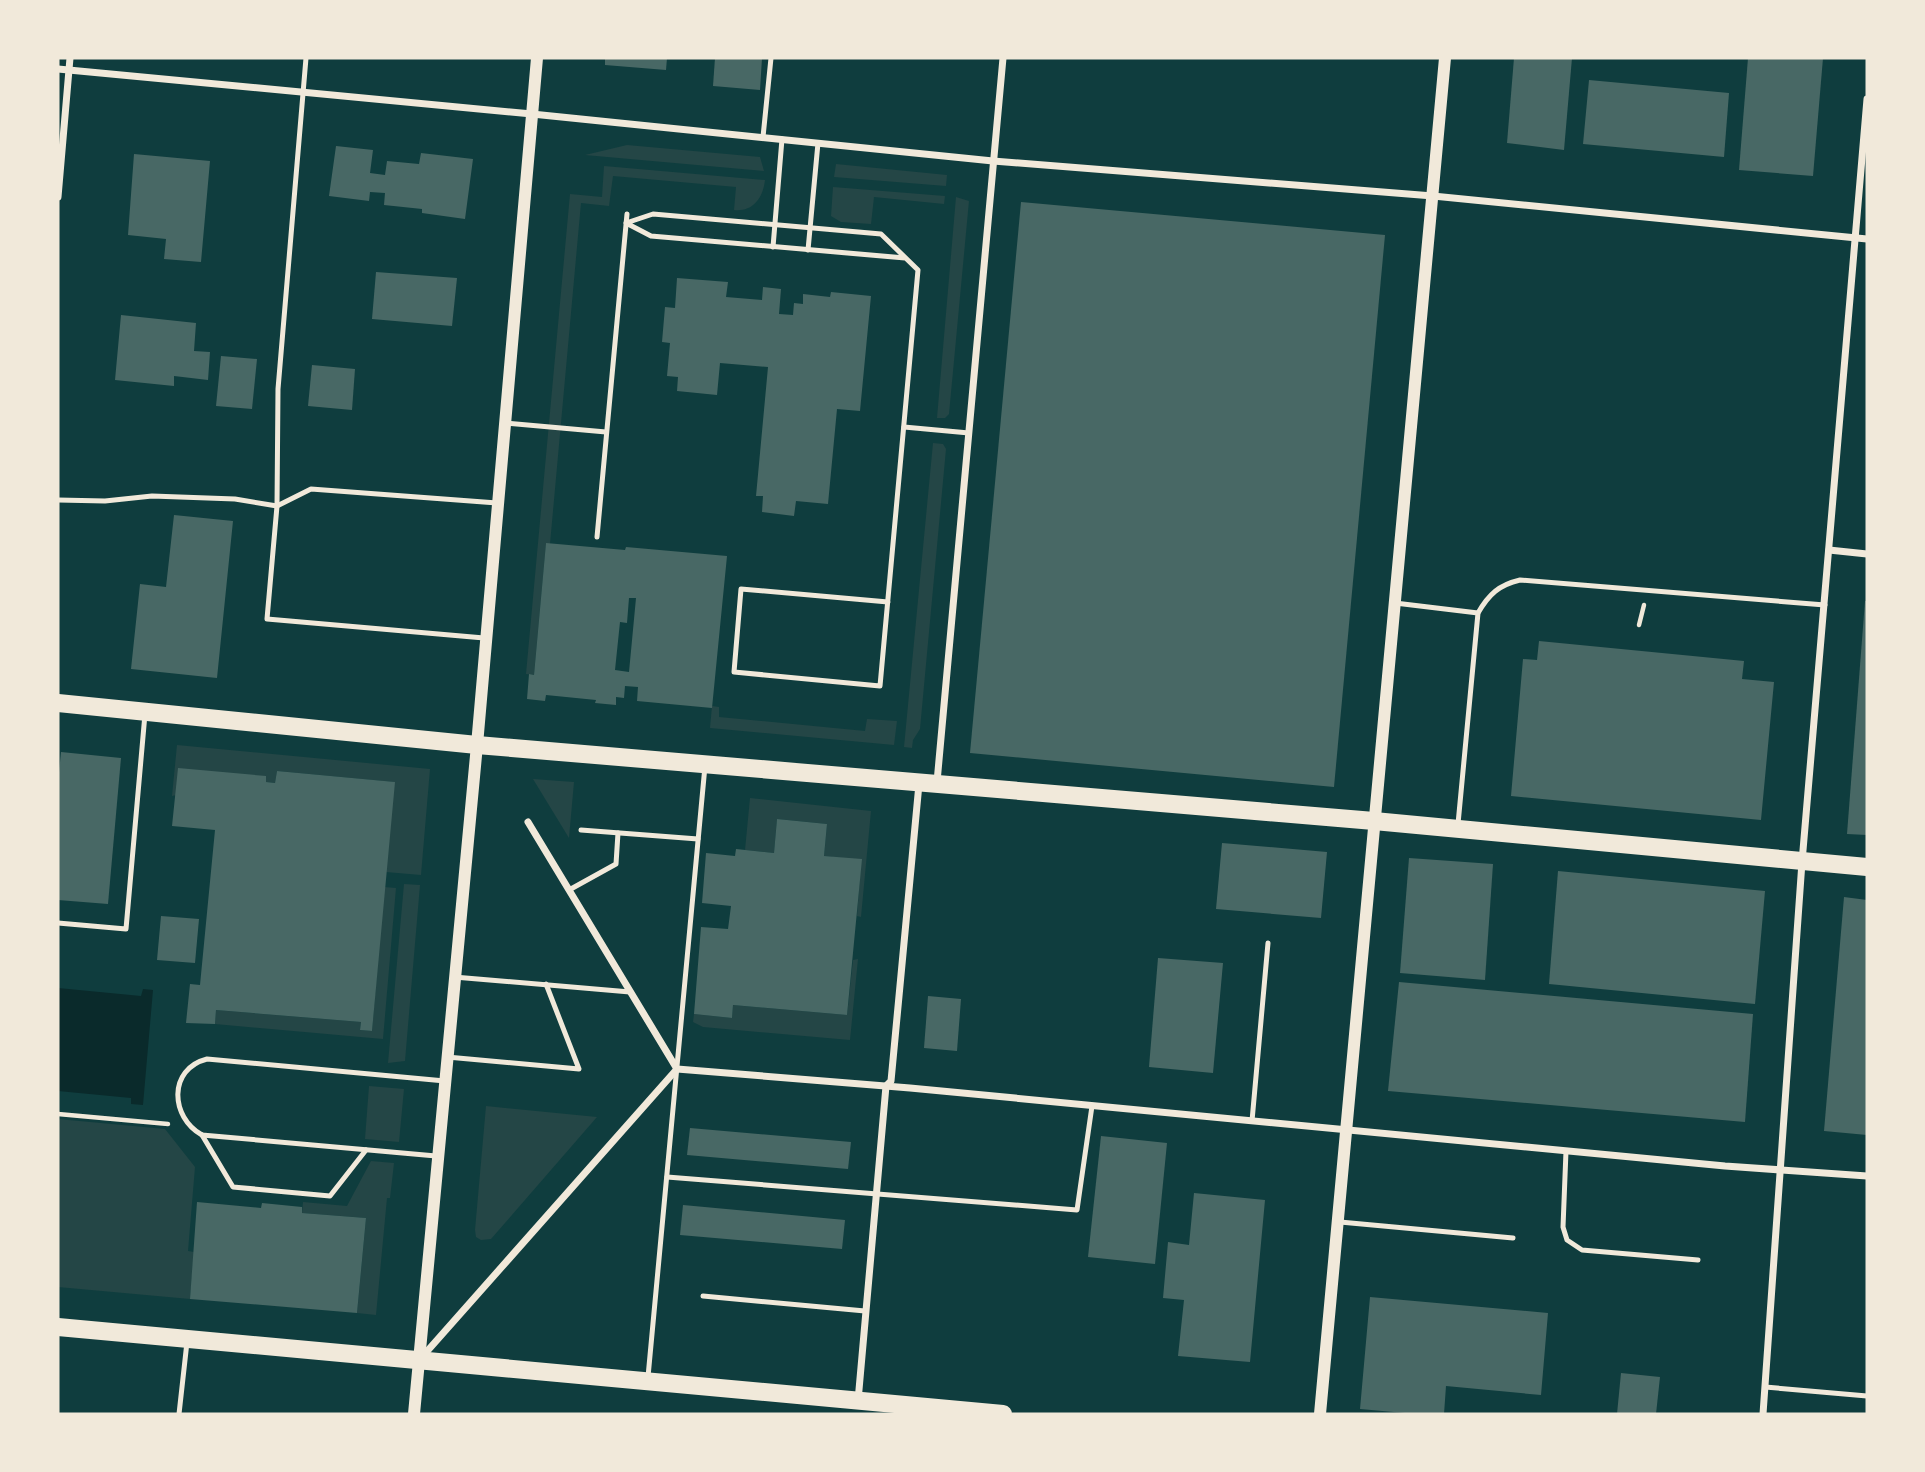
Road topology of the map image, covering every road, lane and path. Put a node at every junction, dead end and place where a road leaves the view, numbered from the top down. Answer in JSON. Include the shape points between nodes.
{"nodes":[{"id":1,"x":70,"y":58,"type":"edge"},
{"id":2,"x":306,"y":58,"type":"edge"},
{"id":3,"x":537,"y":58,"type":"edge"},
{"id":4,"x":771,"y":58,"type":"edge"},
{"id":5,"x":1003,"y":58,"type":"edge"},
{"id":6,"x":1445,"y":58,"type":"edge"},
{"id":7,"x":58,"y":69,"type":"edge"},
{"id":8,"x":69,"y":70,"type":"junction"},
{"id":9,"x":302,"y":93,"type":"junction"},
{"id":10,"x":1867,"y":99,"type":"edge"},
{"id":11,"x":532,"y":114,"type":"junction"},
{"id":12,"x":763,"y":137,"type":"junction"},
{"id":13,"x":782,"y":139,"type":"junction"},
{"id":14,"x":818,"y":143,"type":"junction"},
{"id":15,"x":993,"y":161,"type":"junction"},
{"id":16,"x":1433,"y":196,"type":"junction"},
{"id":17,"x":58,"y":197,"type":"edge"},
{"id":18,"x":627,"y":214,"type":"dead end"},
{"id":19,"x":626,"y":223,"type":"junction"},
{"id":20,"x":775,"y":225,"type":"junction"},
{"id":21,"x":810,"y":228,"type":"junction"},
{"id":22,"x":1855,"y":238,"type":"junction"},
{"id":23,"x":1867,"y":239,"type":"edge"},
{"id":24,"x":773,"y":247,"type":"junction"},
{"id":25,"x":808,"y":250,"type":"junction"},
{"id":26,"x":905,"y":258,"type":"junction"},
{"id":27,"x":505,"y":423,"type":"junction"},
{"id":28,"x":904,"y":427,"type":"junction"},
{"id":29,"x":606,"y":432,"type":"junction"},
{"id":30,"x":969,"y":433,"type":"junction"},
{"id":31,"x":58,"y":500,"type":"edge"},
{"id":32,"x":498,"y":503,"type":"junction"},
{"id":33,"x":277,"y":506,"type":"junction"},
{"id":34,"x":597,"y":537,"type":"dead end"},
{"id":35,"x":1829,"y":550,"type":"junction"},
{"id":36,"x":1867,"y":554,"type":"edge"},
{"id":37,"x":888,"y":602,"type":"junction"},
{"id":38,"x":1395,"y":603,"type":"junction"},
{"id":39,"x":1825,"y":605,"type":"junction"},
{"id":40,"x":1478,"y":613,"type":"junction"},
{"id":41,"x":486,"y":638,"type":"junction"},
{"id":42,"x":58,"y":702,"type":"edge"},
{"id":43,"x":146,"y":711,"type":"junction"},
{"id":44,"x":477,"y":745,"type":"junction"},
{"id":45,"x":705,"y":763,"type":"junction"},
{"id":46,"x":928,"y":782,"type":"junction"},
{"id":47,"x":1374,"y":821,"type":"junction"},
{"id":48,"x":528,"y":822,"type":"dead end"},
{"id":49,"x":1458,"y":828,"type":"junction"},
{"id":50,"x":581,"y":830,"type":"dead end"},
{"id":51,"x":618,"y":833,"type":"junction"},
{"id":52,"x":698,"y":839,"type":"junction"},
{"id":53,"x":1802,"y":862,"type":"junction"},
{"id":54,"x":1867,"y":867,"type":"edge"},
{"id":55,"x":569,"y":890,"type":"junction"},
{"id":56,"x":58,"y":923,"type":"edge"},
{"id":57,"x":1268,"y":943,"type":"dead end"},
{"id":58,"x":454,"y":977,"type":"junction"},
{"id":59,"x":546,"y":985,"type":"junction"},
{"id":60,"x":630,"y":992,"type":"junction"},
{"id":61,"x":447,"y":1056,"type":"junction"},
{"id":62,"x":677,"y":1069,"type":"junction"},
{"id":63,"x":445,"y":1081,"type":"junction"},
{"id":64,"x":886,"y":1086,"type":"junction"},
{"id":65,"x":1092,"y":1105,"type":"junction"},
{"id":66,"x":58,"y":1114,"type":"edge"},
{"id":67,"x":1252,"y":1121,"type":"junction"},
{"id":68,"x":169,"y":1124,"type":"dead end"},
{"id":69,"x":1345,"y":1130,"type":"junction"},
{"id":70,"x":202,"y":1135,"type":"junction"},
{"id":71,"x":366,"y":1150,"type":"junction"},
{"id":72,"x":1566,"y":1151,"type":"junction"},
{"id":73,"x":438,"y":1156,"type":"junction"},
{"id":74,"x":1782,"y":1170,"type":"junction"},
{"id":75,"x":1867,"y":1176,"type":"edge"},
{"id":76,"x":667,"y":1177,"type":"junction"},
{"id":77,"x":876,"y":1194,"type":"junction"},
{"id":78,"x":1337,"y":1222,"type":"junction"},
{"id":79,"x":1513,"y":1238,"type":"dead end"},
{"id":80,"x":1698,"y":1260,"type":"dead end"},
{"id":81,"x":703,"y":1296,"type":"dead end"},
{"id":82,"x":865,"y":1311,"type":"junction"},
{"id":83,"x":58,"y":1327,"type":"edge"},
{"id":84,"x":188,"y":1339,"type":"junction"},
{"id":85,"x":418,"y":1360,"type":"junction"},
{"id":86,"x":648,"y":1382,"type":"junction"},
{"id":87,"x":1765,"y":1387,"type":"junction"},
{"id":88,"x":1867,"y":1396,"type":"edge"},
{"id":89,"x":869,"y":1406,"type":"edge"},
{"id":90,"x":178,"y":1414,"type":"edge"},
{"id":91,"x":414,"y":1414,"type":"edge"},
{"id":92,"x":1003,"y":1414,"type":"edge"},
{"id":93,"x":1320,"y":1414,"type":"edge"},
{"id":94,"x":1763,"y":1414,"type":"edge"}],
"edges":[{"from":1,"to":8,"type":"street"},
{"from":2,"to":9,"type":"lane"},
{"from":3,"to":11,"type":"street"},
{"from":4,"to":12,"type":"lane"},
{"from":5,"to":15,"type":"street"},
{"from":6,"to":16,"type":"street"},
{"from":7,"to":8,"type":"street"},
{"from":8,"to":9,"type":"street"},
{"from":8,"to":17,"type":"street"},
{"from":9,"to":11,"type":"street"},
{"from":9,"to":33,"type":"lane","via":[[278,389]]},
{"from":10,"to":22,"type":"street"},
{"from":11,"to":12,"type":"street"},
{"from":11,"to":27,"type":"street"},
{"from":12,"to":13,"type":"street"},
{"from":13,"to":14,"type":"street"},
{"from":13,"to":20,"type":"lane"},
{"from":14,"to":15,"type":"street"},
{"from":14,"to":21,"type":"lane"},
{"from":15,"to":16,"type":"street"},
{"from":15,"to":30,"type":"street"},
{"from":16,"to":22,"type":"street"},
{"from":16,"to":38,"type":"street"},
{"from":18,"to":19,"type":"lane"},
{"from":19,"to":20,"type":"lane","via":[[653,214]]},
{"from":19,"to":24,"type":"lane","via":[[651,236]]},
{"from":19,"to":29,"type":"lane"},
{"from":20,"to":21,"type":"lane"},
{"from":20,"to":24,"type":"lane"},
{"from":21,"to":25,"type":"lane"},
{"from":21,"to":26,"type":"lane","via":[[881,234]]},
{"from":22,"to":23,"type":"street"},
{"from":22,"to":35,"type":"street"},
{"from":24,"to":25,"type":"lane"},
{"from":25,"to":26,"type":"lane"},
{"from":26,"to":28,"type":"lane","via":[[918,270]]},
{"from":27,"to":29,"type":"lane"},
{"from":27,"to":32,"type":"street"},
{"from":28,"to":30,"type":"lane"},
{"from":28,"to":37,"type":"lane"},
{"from":29,"to":34,"type":"lane"},
{"from":30,"to":46,"type":"street"},
{"from":31,"to":33,"type":"lane","via":[[152,496],[236,499]]},
{"from":32,"to":33,"type":"lane","via":[[311,489]]},
{"from":32,"to":41,"type":"street"},
{"from":33,"to":41,"type":"lane","via":[[267,619]]},
{"from":35,"to":36,"type":"street"},
{"from":35,"to":39,"type":"street"},
{"from":37,"to":37,"type":"lane","via":[[880,686],[734,672],[741,589]]},
{"from":38,"to":40,"type":"lane"},
{"from":38,"to":47,"type":"street"},
{"from":39,"to":40,"type":"lane","via":[[1520,580],[1504,584],[1487,597]]},
{"from":39,"to":53,"type":"street"},
{"from":40,"to":49,"type":"lane"},
{"from":41,"to":44,"type":"street"},
{"from":42,"to":43,"type":"main road"},
{"from":43,"to":44,"type":"main road"},
{"from":43,"to":56,"type":"lane","via":[[126,929]]},
{"from":44,"to":45,"type":"main road"},
{"from":44,"to":58,"type":"street"},
{"from":45,"to":46,"type":"main road"},
{"from":45,"to":52,"type":"lane"},
{"from":46,"to":47,"type":"main road"},
{"from":46,"to":64,"type":"street","via":[[891,1081]]},
{"from":47,"to":49,"type":"main road"},
{"from":47,"to":69,"type":"street"},
{"from":48,"to":55,"type":"street"},
{"from":49,"to":53,"type":"main road"},
{"from":50,"to":51,"type":"lane"},
{"from":51,"to":52,"type":"lane"},
{"from":51,"to":55,"type":"lane","via":[[616,864]]},
{"from":52,"to":62,"type":"lane"},
{"from":53,"to":54,"type":"main road"},
{"from":53,"to":74,"type":"street"},
{"from":55,"to":60,"type":"street"},
{"from":57,"to":67,"type":"lane"},
{"from":58,"to":59,"type":"lane"},
{"from":58,"to":61,"type":"street"},
{"from":59,"to":60,"type":"lane"},
{"from":59,"to":61,"type":"lane","via":[[579,1069]]},
{"from":60,"to":62,"type":"street"},
{"from":61,"to":63,"type":"street"},
{"from":62,"to":64,"type":"street"},
{"from":62,"to":76,"type":"lane"},
{"from":62,"to":85,"type":"street"},
{"from":63,"to":70,"type":"lane","via":[[207,1059],[186,1071],[178,1093],[183,1119]]},
{"from":63,"to":73,"type":"street"},
{"from":64,"to":65,"type":"street"},
{"from":64,"to":77,"type":"street"},
{"from":65,"to":67,"type":"street"},
{"from":65,"to":77,"type":"lane","via":[[1077,1210]]},
{"from":66,"to":68,"type":"path"},
{"from":67,"to":69,"type":"street"},
{"from":69,"to":72,"type":"street"},
{"from":69,"to":78,"type":"street"},
{"from":70,"to":71,"type":"lane"},
{"from":70,"to":71,"type":"lane","via":[[233,1187],[330,1196]]},
{"from":71,"to":73,"type":"lane"},
{"from":72,"to":74,"type":"street"},
{"from":72,"to":80,"type":"lane","via":[[1563,1227],[1567,1240],[1582,1250]]},
{"from":73,"to":85,"type":"street"},
{"from":74,"to":75,"type":"street"},
{"from":74,"to":87,"type":"street"},
{"from":76,"to":77,"type":"lane"},
{"from":76,"to":86,"type":"lane"},
{"from":77,"to":82,"type":"street"},
{"from":78,"to":79,"type":"lane"},
{"from":78,"to":93,"type":"street"},
{"from":81,"to":82,"type":"lane"},
{"from":82,"to":89,"type":"street"},
{"from":83,"to":84,"type":"main road"},
{"from":84,"to":85,"type":"main road"},
{"from":84,"to":90,"type":"lane"},
{"from":85,"to":86,"type":"main road"},
{"from":85,"to":91,"type":"street"},
{"from":86,"to":89,"type":"main road"},
{"from":87,"to":88,"type":"lane"},
{"from":87,"to":94,"type":"street"},
{"from":89,"to":92,"type":"main road"}]}
